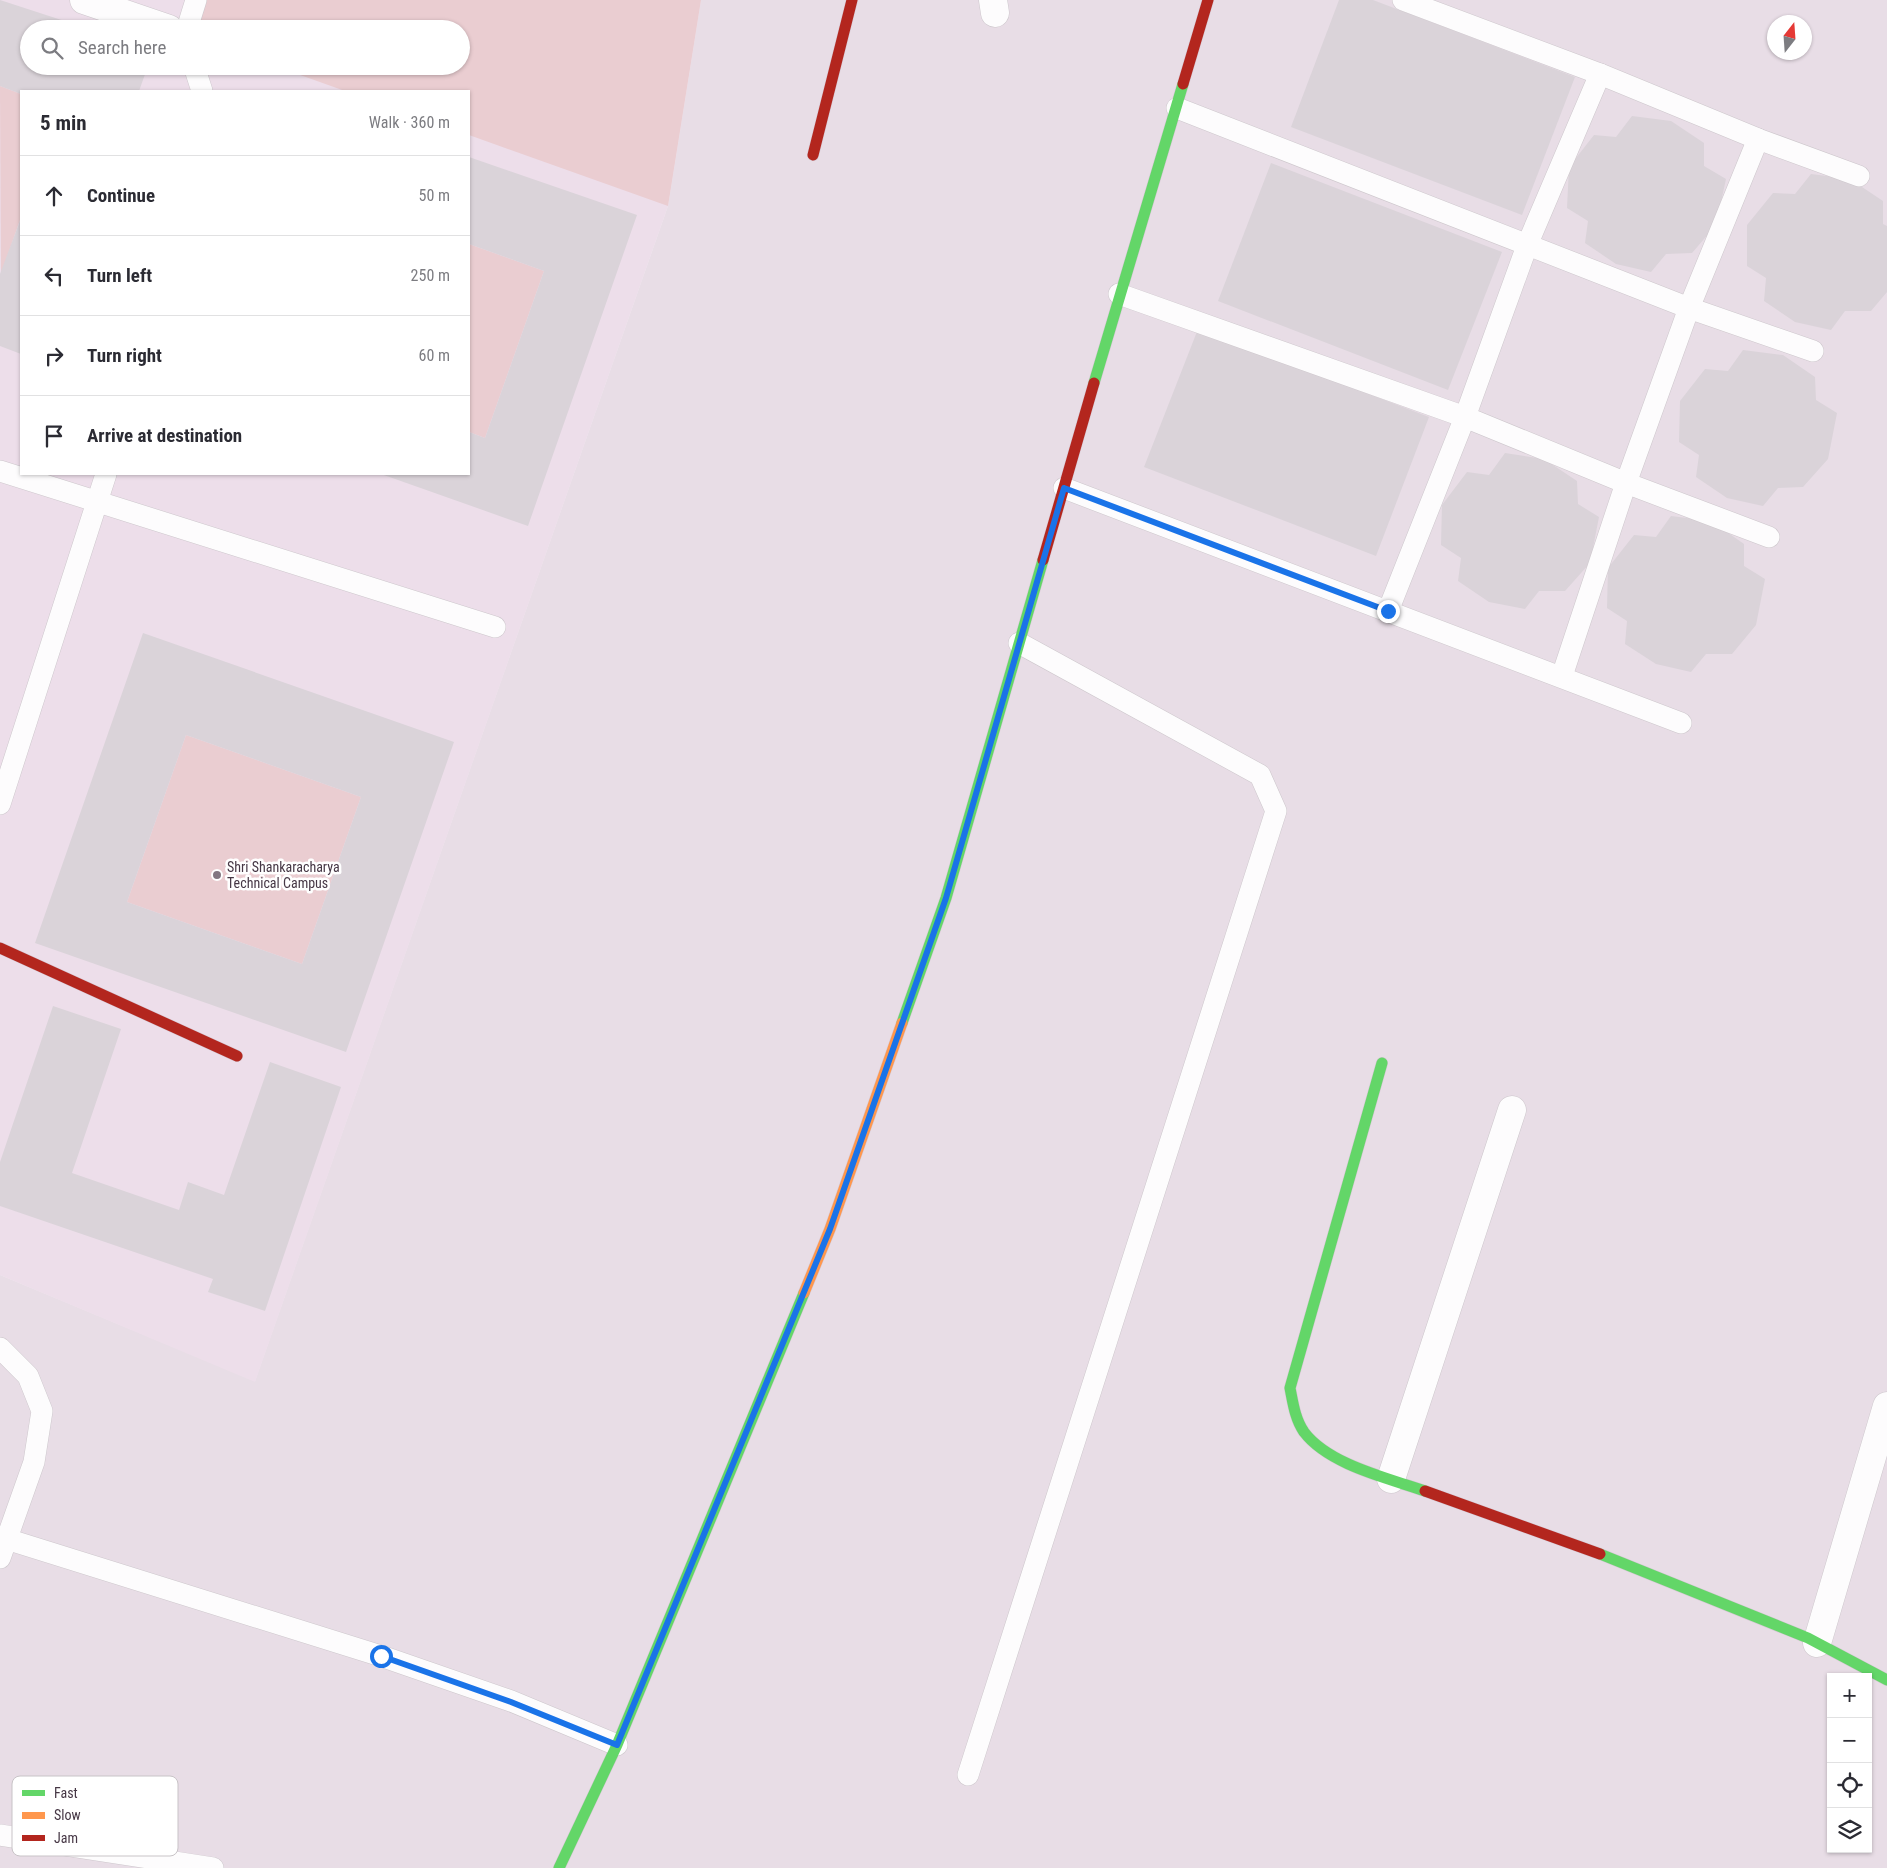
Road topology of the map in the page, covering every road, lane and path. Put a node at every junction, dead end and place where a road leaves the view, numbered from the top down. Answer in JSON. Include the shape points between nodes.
{"nodes":[{"id":1,"x":84,"y":0,"type":"edge"},
{"id":2,"x":196,"y":0,"type":"edge"},
{"id":3,"x":852,"y":0,"type":"edge"},
{"id":4,"x":1208,"y":0,"type":"edge"},
{"id":5,"x":1403,"y":0,"type":"edge"},
{"id":6,"x":143,"y":20,"type":"edge"},
{"id":7,"x":190,"y":20,"type":"edge"},
{"id":8,"x":1600,"y":74,"type":"junction"},
{"id":9,"x":197,"y":75,"type":"edge"},
{"id":10,"x":202,"y":90,"type":"edge"},
{"id":11,"x":1177,"y":108,"type":"junction"},
{"id":12,"x":1758,"y":139,"type":"junction"},
{"id":13,"x":813,"y":154,"type":"dead end"},
{"id":14,"x":1859,"y":176,"type":"dead end"},
{"id":15,"x":1528,"y":243,"type":"junction"},
{"id":16,"x":1119,"y":294,"type":"junction"},
{"id":17,"x":1689,"y":308,"type":"junction"},
{"id":18,"x":1813,"y":351,"type":"dead end"},
{"id":19,"x":1465,"y":417,"type":"junction"},
{"id":20,"x":0,"y":471,"type":"edge"},
{"id":21,"x":106,"y":475,"type":"edge"},
{"id":22,"x":1626,"y":483,"type":"junction"},
{"id":23,"x":1064,"y":488,"type":"junction"},
{"id":24,"x":96,"y":502,"type":"junction"},
{"id":25,"x":1768,"y":537,"type":"dead end"},
{"id":26,"x":1388,"y":611,"type":"junction"},
{"id":27,"x":495,"y":627,"type":"dead end"},
{"id":28,"x":1019,"y":643,"type":"junction"},
{"id":29,"x":1562,"y":676,"type":"junction"},
{"id":30,"x":1680,"y":723,"type":"dead end"},
{"id":31,"x":0,"y":804,"type":"edge"},
{"id":32,"x":0,"y":948,"type":"edge"},
{"id":33,"x":237,"y":1056,"type":"dead end"},
{"id":34,"x":1382,"y":1063,"type":"dead end"},
{"id":35,"x":1512,"y":1110,"type":"dead end"},
{"id":36,"x":0,"y":1348,"type":"edge"},
{"id":37,"x":1887,"y":1406,"type":"edge"},
{"id":38,"x":1391,"y":1479,"type":"junction"},
{"id":39,"x":2,"y":1545,"type":"edge"},
{"id":40,"x":1817,"y":1643,"type":"junction"},
{"id":41,"x":1887,"y":1680,"type":"edge"},
{"id":42,"x":617,"y":1745,"type":"junction"},
{"id":43,"x":968,"y":1775,"type":"dead end"},
{"id":44,"x":136,"y":1856,"type":"edge"},
{"id":45,"x":213,"y":1868,"type":"edge"},
{"id":46,"x":559,"y":1868,"type":"edge"}],
"edges":[{"from":1,"to":6,"type":"street"},
{"from":2,"to":7,"type":"lane"},
{"from":3,"to":13,"type":"street"},
{"from":4,"to":11,"type":"street"},
{"from":5,"to":8,"type":"lane"},
{"from":8,"to":12,"type":"lane"},
{"from":8,"to":15,"type":"lane"},
{"from":9,"to":10,"type":"lane"},
{"from":11,"to":15,"type":"lane"},
{"from":11,"to":16,"type":"street"},
{"from":12,"to":14,"type":"lane"},
{"from":12,"to":17,"type":"lane"},
{"from":15,"to":17,"type":"lane"},
{"from":15,"to":19,"type":"lane"},
{"from":16,"to":19,"type":"lane"},
{"from":16,"to":23,"type":"street"},
{"from":17,"to":18,"type":"lane"},
{"from":17,"to":22,"type":"lane"},
{"from":19,"to":22,"type":"lane"},
{"from":19,"to":26,"type":"lane"},
{"from":20,"to":24,"type":"lane"},
{"from":21,"to":24,"type":"lane"},
{"from":22,"to":25,"type":"lane"},
{"from":22,"to":29,"type":"lane"},
{"from":23,"to":26,"type":"lane"},
{"from":23,"to":28,"type":"street"},
{"from":24,"to":27,"type":"lane"},
{"from":24,"to":31,"type":"lane"},
{"from":26,"to":29,"type":"lane"},
{"from":28,"to":42,"type":"street","via":[[946,898],[830,1229]]},
{"from":28,"to":43,"type":"lane","via":[[1260,775],[1276,811]]},
{"from":29,"to":30,"type":"lane"},
{"from":32,"to":33,"type":"street"},
{"from":34,"to":38,"type":"street","via":[[1290,1388],[1294,1415],[1310,1441],[1341,1461]]},
{"from":35,"to":38,"type":"street"},
{"from":36,"to":39,"type":"lane","via":[[28,1376],[42,1411],[34,1462]]},
{"from":37,"to":40,"type":"street"},
{"from":38,"to":40,"type":"street","via":[[1639,1568]]},
{"from":39,"to":42,"type":"lane","via":[[381,1656],[511,1702]]},
{"from":40,"to":41,"type":"street"},
{"from":42,"to":46,"type":"street"},
{"from":44,"to":45,"type":"lane"}]}
